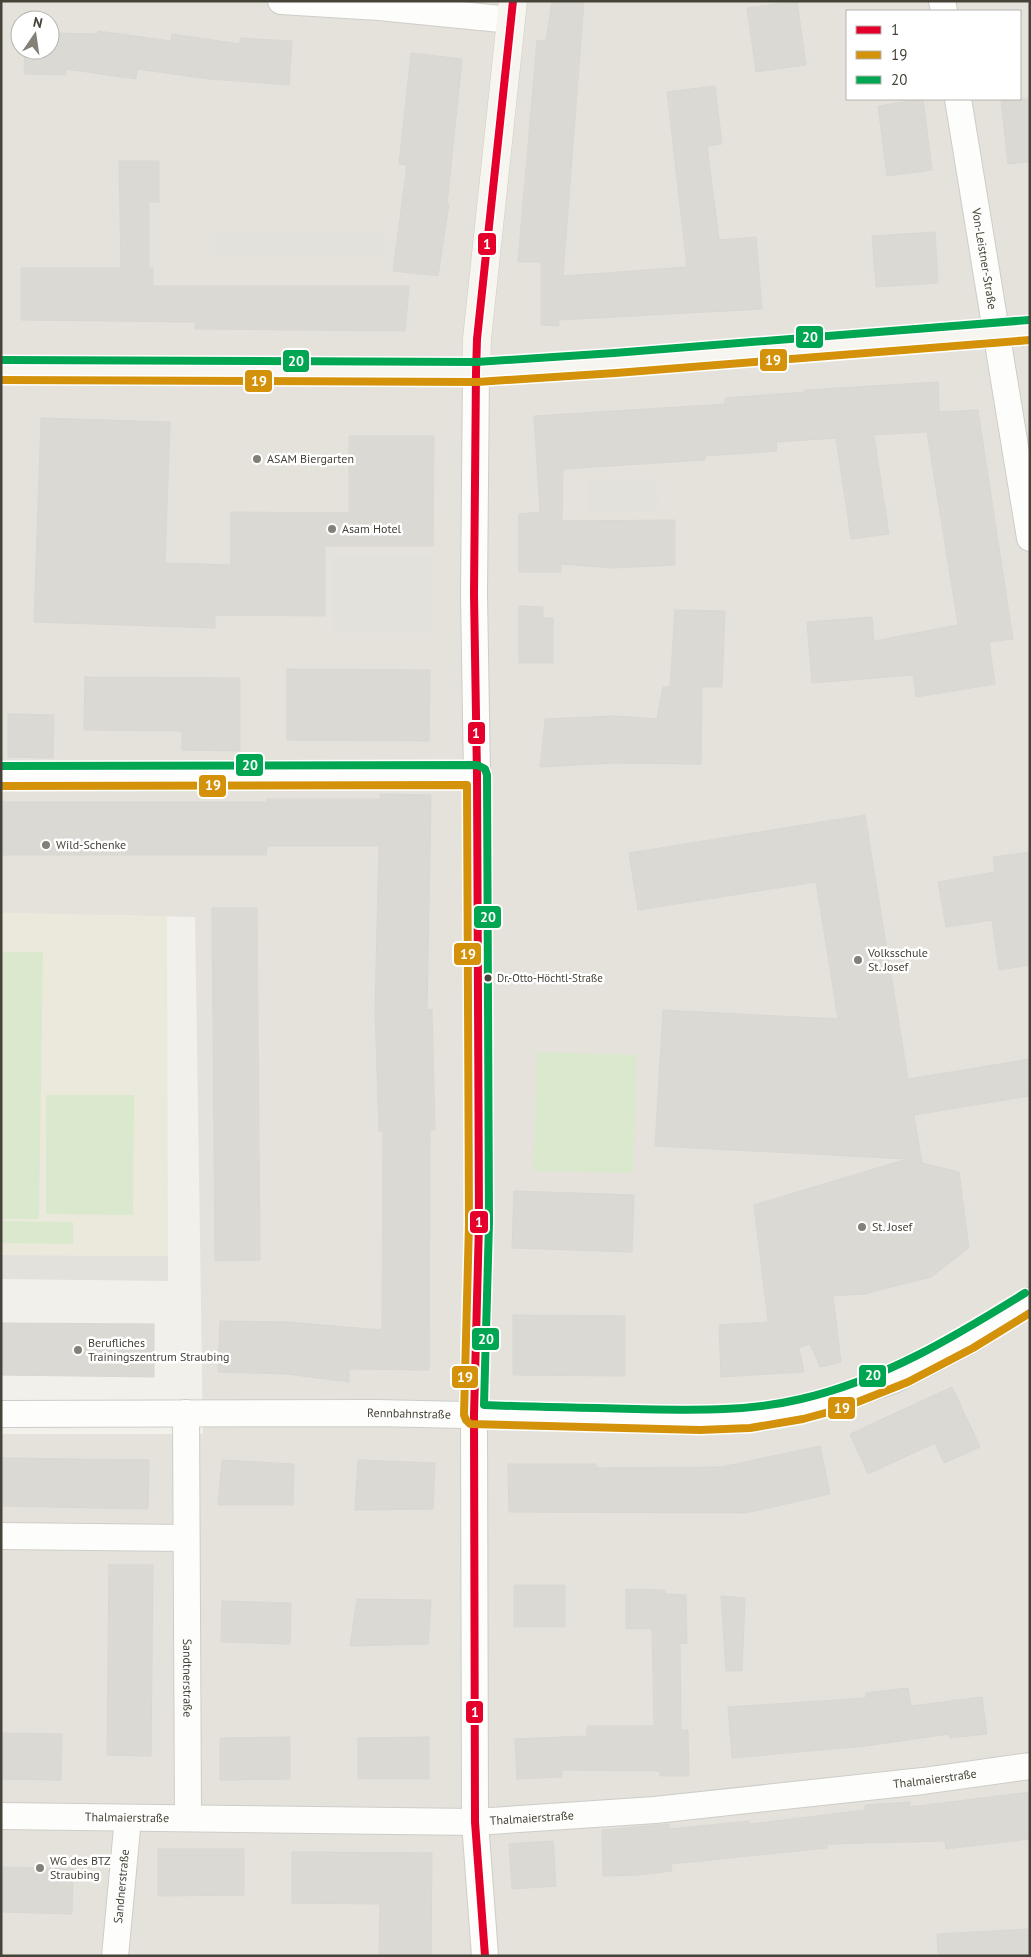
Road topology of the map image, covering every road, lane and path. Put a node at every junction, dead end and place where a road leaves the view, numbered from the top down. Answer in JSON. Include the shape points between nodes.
{"nodes":[{"id":1,"x":281,"y":1,"type":"edge"},
{"id":2,"x":512,"y":11,"type":"edge"},
{"id":3,"x":958,"y":100,"type":"edge"},
{"id":4,"x":1030,"y":330,"type":"edge"},
{"id":5,"x":996,"y":333,"type":"junction"},
{"id":6,"x":1,"y":370,"type":"edge"},
{"id":7,"x":476,"y":372,"type":"junction"},
{"id":8,"x":1030,"y":538,"type":"edge"},
{"id":9,"x":477,"y":775,"type":"junction"},
{"id":10,"x":1,"y":776,"type":"edge"},
{"id":11,"x":1030,"y":1300,"type":"edge"},
{"id":12,"x":186,"y":1413,"type":"junction"},
{"id":13,"x":1,"y":1414,"type":"edge"},
{"id":14,"x":474,"y":1415,"type":"junction"},
{"id":15,"x":1,"y":1536,"type":"edge"},
{"id":16,"x":186,"y":1538,"type":"junction"},
{"id":17,"x":1030,"y":1766,"type":"edge"},
{"id":18,"x":1,"y":1816,"type":"edge"},
{"id":19,"x":188,"y":1817,"type":"junction"},
{"id":20,"x":128,"y":1818,"type":"junction"},
{"id":21,"x":476,"y":1822,"type":"junction"},
{"id":22,"x":114,"y":1956,"type":"edge"},
{"id":23,"x":485,"y":1956,"type":"edge"}],
"edges":[{"from":1,"to":2,"type":"street"},
{"from":2,"to":7,"type":"street"},
{"from":3,"to":5,"type":"street","name":"Von-Leistner-Straße"},
{"from":4,"to":5,"type":"street"},
{"from":5,"to":7,"type":"street"},
{"from":5,"to":8,"type":"street","name":"Von-Leistner-Straße"},
{"from":6,"to":7,"type":"street"},
{"from":7,"to":9,"type":"street","via":[[474,594]]},
{"from":9,"to":10,"type":"street"},
{"from":9,"to":14,"type":"street","via":[[479,1223]]},
{"from":11,"to":14,"type":"street","name":"Rennbahnstraße","via":[[974,1338],[894,1380],[825,1403],[765,1416],[691,1420]]},
{"from":12,"to":13,"type":"street","name":"Rennbahnstraße"},
{"from":12,"to":14,"type":"street","name":"Rennbahnstraße"},
{"from":12,"to":16,"type":"street","name":"Sandtnerstraße"},
{"from":14,"to":21,"type":"street"},
{"from":15,"to":16,"type":"street"},
{"from":16,"to":19,"type":"street","name":"Sandtnerstraße"},
{"from":17,"to":21,"type":"street","name":"Thalmaierstraße","via":[[654,1810]]},
{"from":18,"to":20,"type":"street","name":"Thalmaierstraße"},
{"from":19,"to":20,"type":"street","name":"Thalmaierstraße"},
{"from":19,"to":21,"type":"street","name":"Thalmaierstraße"},
{"from":20,"to":22,"type":"street","name":"Sandnerstraße"},
{"from":21,"to":23,"type":"street"}]}
